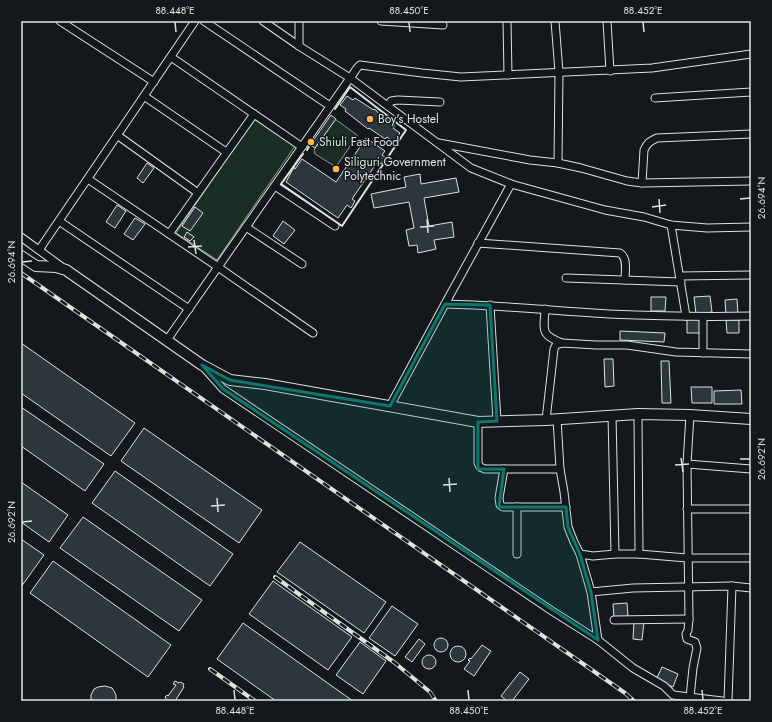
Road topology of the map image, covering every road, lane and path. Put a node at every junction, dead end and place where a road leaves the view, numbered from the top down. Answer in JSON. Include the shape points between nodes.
{"nodes":[{"id":1,"x":60,"y":21,"type":"edge"},
{"id":2,"x":195,"y":21,"type":"edge"},
{"id":3,"x":204,"y":21,"type":"edge"},
{"id":4,"x":263,"y":21,"type":"edge"},
{"id":5,"x":299,"y":21,"type":"edge"},
{"id":6,"x":381,"y":21,"type":"edge"},
{"id":7,"x":507,"y":21,"type":"edge"},
{"id":8,"x":556,"y":21,"type":"edge"},
{"id":9,"x":607,"y":21,"type":"edge"},
{"id":10,"x":443,"y":25,"type":"dead end"},
{"id":11,"x":298,"y":46,"type":"junction"},
{"id":12,"x":751,"y":54,"type":"edge"},
{"id":13,"x":171,"y":57,"type":"junction"},
{"id":14,"x":610,"y":71,"type":"junction"},
{"id":15,"x":560,"y":72,"type":"junction"},
{"id":16,"x":508,"y":75,"type":"junction"},
{"id":17,"x":350,"y":78,"type":"junction"},
{"id":18,"x":154,"y":82,"type":"junction"},
{"id":19,"x":751,"y":92,"type":"edge"},
{"id":20,"x":144,"y":96,"type":"junction"},
{"id":21,"x":654,"y":98,"type":"dead end"},
{"id":22,"x":440,"y":102,"type":"dead end"},
{"id":23,"x":388,"y":106,"type":"junction"},
{"id":24,"x":331,"y":109,"type":"junction"},
{"id":25,"x":254,"y":114,"type":"junction"},
{"id":26,"x":751,"y":134,"type":"edge"},
{"id":27,"x":117,"y":135,"type":"junction"},
{"id":28,"x":438,"y":143,"type":"junction"},
{"id":29,"x":302,"y":150,"type":"junction"},
{"id":30,"x":226,"y":152,"type":"junction"},
{"id":31,"x":558,"y":163,"type":"junction"},
{"id":32,"x":88,"y":179,"type":"junction"},
{"id":33,"x":751,"y":181,"type":"edge"},
{"id":34,"x":642,"y":183,"type":"junction"},
{"id":35,"x":511,"y":184,"type":"junction"},
{"id":36,"x":275,"y":186,"type":"junction"},
{"id":37,"x":198,"y":193,"type":"junction"},
{"id":38,"x":59,"y":221,"type":"junction"},
{"id":39,"x":335,"y":226,"type":"dead end"},
{"id":40,"x":671,"y":226,"type":"junction"},
{"id":41,"x":246,"y":227,"type":"junction"},
{"id":42,"x":751,"y":227,"type":"edge"},
{"id":43,"x":169,"y":234,"type":"junction"},
{"id":44,"x":21,"y":237,"type":"edge"},
{"id":45,"x":478,"y":243,"type":"junction"},
{"id":46,"x":39,"y":250,"type":"junction"},
{"id":47,"x":21,"y":256,"type":"edge"},
{"id":48,"x":302,"y":264,"type":"dead end"},
{"id":49,"x":218,"y":267,"type":"junction"},
{"id":50,"x":66,"y":270,"type":"junction"},
{"id":51,"x":751,"y":275,"type":"edge"},
{"id":52,"x":566,"y":278,"type":"dead end"},
{"id":53,"x":680,"y":279,"type":"junction"},
{"id":54,"x":625,"y":280,"type":"junction"},
{"id":55,"x":445,"y":304,"type":"junction"},
{"id":56,"x":490,"y":305,"type":"junction"},
{"id":57,"x":189,"y":309,"type":"junction"},
{"id":58,"x":545,"y":309,"type":"junction"},
{"id":59,"x":686,"y":316,"type":"junction"},
{"id":60,"x":751,"y":316,"type":"edge"},
{"id":61,"x":703,"y":317,"type":"junction"},
{"id":62,"x":313,"y":333,"type":"dead end"},
{"id":63,"x":167,"y":340,"type":"junction"},
{"id":64,"x":562,"y":343,"type":"junction"},
{"id":65,"x":703,"y":353,"type":"junction"},
{"id":66,"x":751,"y":354,"type":"edge"},
{"id":67,"x":202,"y":365,"type":"junction"},
{"id":68,"x":390,"y":406,"type":"junction"},
{"id":69,"x":638,"y":414,"type":"junction"},
{"id":70,"x":612,"y":415,"type":"junction"},
{"id":71,"x":690,"y":415,"type":"junction"},
{"id":72,"x":751,"y":418,"type":"edge"},
{"id":73,"x":557,"y":419,"type":"junction"},
{"id":74,"x":546,"y":420,"type":"junction"},
{"id":75,"x":497,"y":421,"type":"junction"},
{"id":76,"x":478,"y":422,"type":"junction"},
{"id":77,"x":687,"y":464,"type":"junction"},
{"id":78,"x":504,"y":469,"type":"junction"},
{"id":79,"x":560,"y":469,"type":"junction"},
{"id":80,"x":751,"y":469,"type":"edge"},
{"id":81,"x":517,"y":507,"type":"junction"},
{"id":82,"x":566,"y":507,"type":"junction"},
{"id":83,"x":687,"y":509,"type":"junction"},
{"id":84,"x":751,"y":509,"type":"edge"},
{"id":85,"x":517,"y":554,"type":"dead end"},
{"id":86,"x":580,"y":554,"type":"junction"},
{"id":87,"x":615,"y":554,"type":"junction"},
{"id":88,"x":639,"y":554,"type":"junction"},
{"id":89,"x":687,"y":558,"type":"junction"},
{"id":90,"x":751,"y":558,"type":"edge"},
{"id":91,"x":732,"y":586,"type":"junction"},
{"id":92,"x":688,"y":587,"type":"junction"},
{"id":93,"x":751,"y":588,"type":"edge"},
{"id":94,"x":591,"y":592,"type":"junction"},
{"id":95,"x":689,"y":619,"type":"junction"},
{"id":96,"x":614,"y":620,"type":"dead end"},
{"id":97,"x":598,"y":640,"type":"junction"},
{"id":98,"x":673,"y":695,"type":"junction"},
{"id":99,"x":690,"y":697,"type":"junction"},
{"id":100,"x":680,"y":701,"type":"edge"},
{"id":101,"x":722,"y":701,"type":"edge"},
{"id":102,"x":728,"y":701,"type":"edge"}],
"edges":[{"from":1,"to":18,"type":"street"},
{"from":2,"to":13,"type":"street"},
{"from":3,"to":24,"type":"street"},
{"from":4,"to":11,"type":"street"},
{"from":5,"to":11,"type":"street"},
{"from":6,"to":10,"type":"street"},
{"from":7,"to":16,"type":"street"},
{"from":8,"to":15,"type":"street"},
{"from":9,"to":14,"type":"street"},
{"from":11,"to":17,"type":"street"},
{"from":12,"to":14,"type":"street","via":[[652,68]]},
{"from":13,"to":18,"type":"street"},
{"from":13,"to":25,"type":"street"},
{"from":14,"to":15,"type":"street"},
{"from":15,"to":16,"type":"street"},
{"from":15,"to":31,"type":"street"},
{"from":16,"to":17,"type":"street","via":[[461,77],[360,65]]},
{"from":17,"to":23,"type":"street"},
{"from":17,"to":24,"type":"street"},
{"from":18,"to":20,"type":"street"},
{"from":19,"to":21,"type":"street"},
{"from":20,"to":27,"type":"street"},
{"from":20,"to":30,"type":"street"},
{"from":22,"to":23,"type":"street","via":[[398,100],[391,101]]},
{"from":23,"to":28,"type":"street"},
{"from":24,"to":29,"type":"street"},
{"from":25,"to":29,"type":"street"},
{"from":25,"to":30,"type":"street"},
{"from":26,"to":34,"type":"street","via":[[657,138],[650,141],[644,150]]},
{"from":27,"to":32,"type":"street"},
{"from":27,"to":37,"type":"street"},
{"from":28,"to":31,"type":"street"},
{"from":28,"to":35,"type":"street","via":[[471,168]]},
{"from":29,"to":36,"type":"street"},
{"from":30,"to":37,"type":"street"},
{"from":31,"to":34,"type":"street"},
{"from":32,"to":38,"type":"street"},
{"from":32,"to":43,"type":"street"},
{"from":33,"to":34,"type":"street"},
{"from":35,"to":40,"type":"street"},
{"from":35,"to":45,"type":"street"},
{"from":36,"to":39,"type":"street"},
{"from":36,"to":41,"type":"street"},
{"from":37,"to":43,"type":"street"},
{"from":38,"to":46,"type":"street"},
{"from":38,"to":57,"type":"street"},
{"from":40,"to":42,"type":"street"},
{"from":40,"to":53,"type":"street"},
{"from":41,"to":48,"type":"street"},
{"from":41,"to":49,"type":"street"},
{"from":43,"to":49,"type":"street"},
{"from":44,"to":46,"type":"street"},
{"from":45,"to":54,"type":"street","via":[[620,253],[624,259]]},
{"from":45,"to":55,"type":"street"},
{"from":46,"to":50,"type":"street"},
{"from":47,"to":50,"type":"street","via":[[36,266]]},
{"from":49,"to":57,"type":"street"},
{"from":49,"to":62,"type":"street"},
{"from":50,"to":63,"type":"street"},
{"from":51,"to":53,"type":"street"},
{"from":52,"to":54,"type":"street"},
{"from":53,"to":54,"type":"street"},
{"from":53,"to":59,"type":"street"},
{"from":55,"to":56,"type":"street"},
{"from":55,"to":68,"type":"street"},
{"from":56,"to":58,"type":"street"},
{"from":56,"to":75,"type":"street"},
{"from":57,"to":63,"type":"street"},
{"from":58,"to":59,"type":"street"},
{"from":58,"to":64,"type":"street","via":[[547,336]]},
{"from":59,"to":61,"type":"street"},
{"from":60,"to":61,"type":"street"},
{"from":61,"to":65,"type":"street"},
{"from":63,"to":67,"type":"street"},
{"from":64,"to":65,"type":"street","via":[[627,345],[670,352]]},
{"from":64,"to":74,"type":"street","via":[[554,349]]},
{"from":65,"to":66,"type":"street"},
{"from":67,"to":68,"type":"street","via":[[230,380]]},
{"from":67,"to":97,"type":"street","via":[[223,389]]},
{"from":68,"to":76,"type":"street"},
{"from":69,"to":70,"type":"street"},
{"from":69,"to":71,"type":"street"},
{"from":69,"to":88,"type":"street"},
{"from":70,"to":73,"type":"street"},
{"from":70,"to":87,"type":"street"},
{"from":71,"to":72,"type":"street"},
{"from":71,"to":77,"type":"street"},
{"from":73,"to":74,"type":"street"},
{"from":73,"to":79,"type":"street"},
{"from":74,"to":75,"type":"street"},
{"from":75,"to":76,"type":"street"},
{"from":76,"to":78,"type":"street","via":[[480,467]]},
{"from":77,"to":80,"type":"street"},
{"from":77,"to":83,"type":"street"},
{"from":78,"to":79,"type":"street"},
{"from":78,"to":81,"type":"street","via":[[500,505]]},
{"from":79,"to":82,"type":"street"},
{"from":81,"to":82,"type":"street"},
{"from":81,"to":85,"type":"street"},
{"from":82,"to":86,"type":"street","via":[[568,527]]},
{"from":83,"to":84,"type":"street"},
{"from":83,"to":89,"type":"street"},
{"from":86,"to":87,"type":"street"},
{"from":86,"to":94,"type":"street"},
{"from":87,"to":88,"type":"street"},
{"from":88,"to":89,"type":"street"},
{"from":89,"to":90,"type":"street"},
{"from":89,"to":92,"type":"street"},
{"from":91,"to":92,"type":"street"},
{"from":91,"to":93,"type":"street"},
{"from":91,"to":102,"type":"street"},
{"from":92,"to":94,"type":"street"},
{"from":92,"to":95,"type":"street"},
{"from":94,"to":97,"type":"street"},
{"from":95,"to":96,"type":"street"},
{"from":95,"to":99,"type":"street","via":[[686,637],[695,642],[697,648]]},
{"from":97,"to":98,"type":"street"},
{"from":98,"to":99,"type":"street"},
{"from":98,"to":100,"type":"street"},
{"from":99,"to":101,"type":"street"}]}
